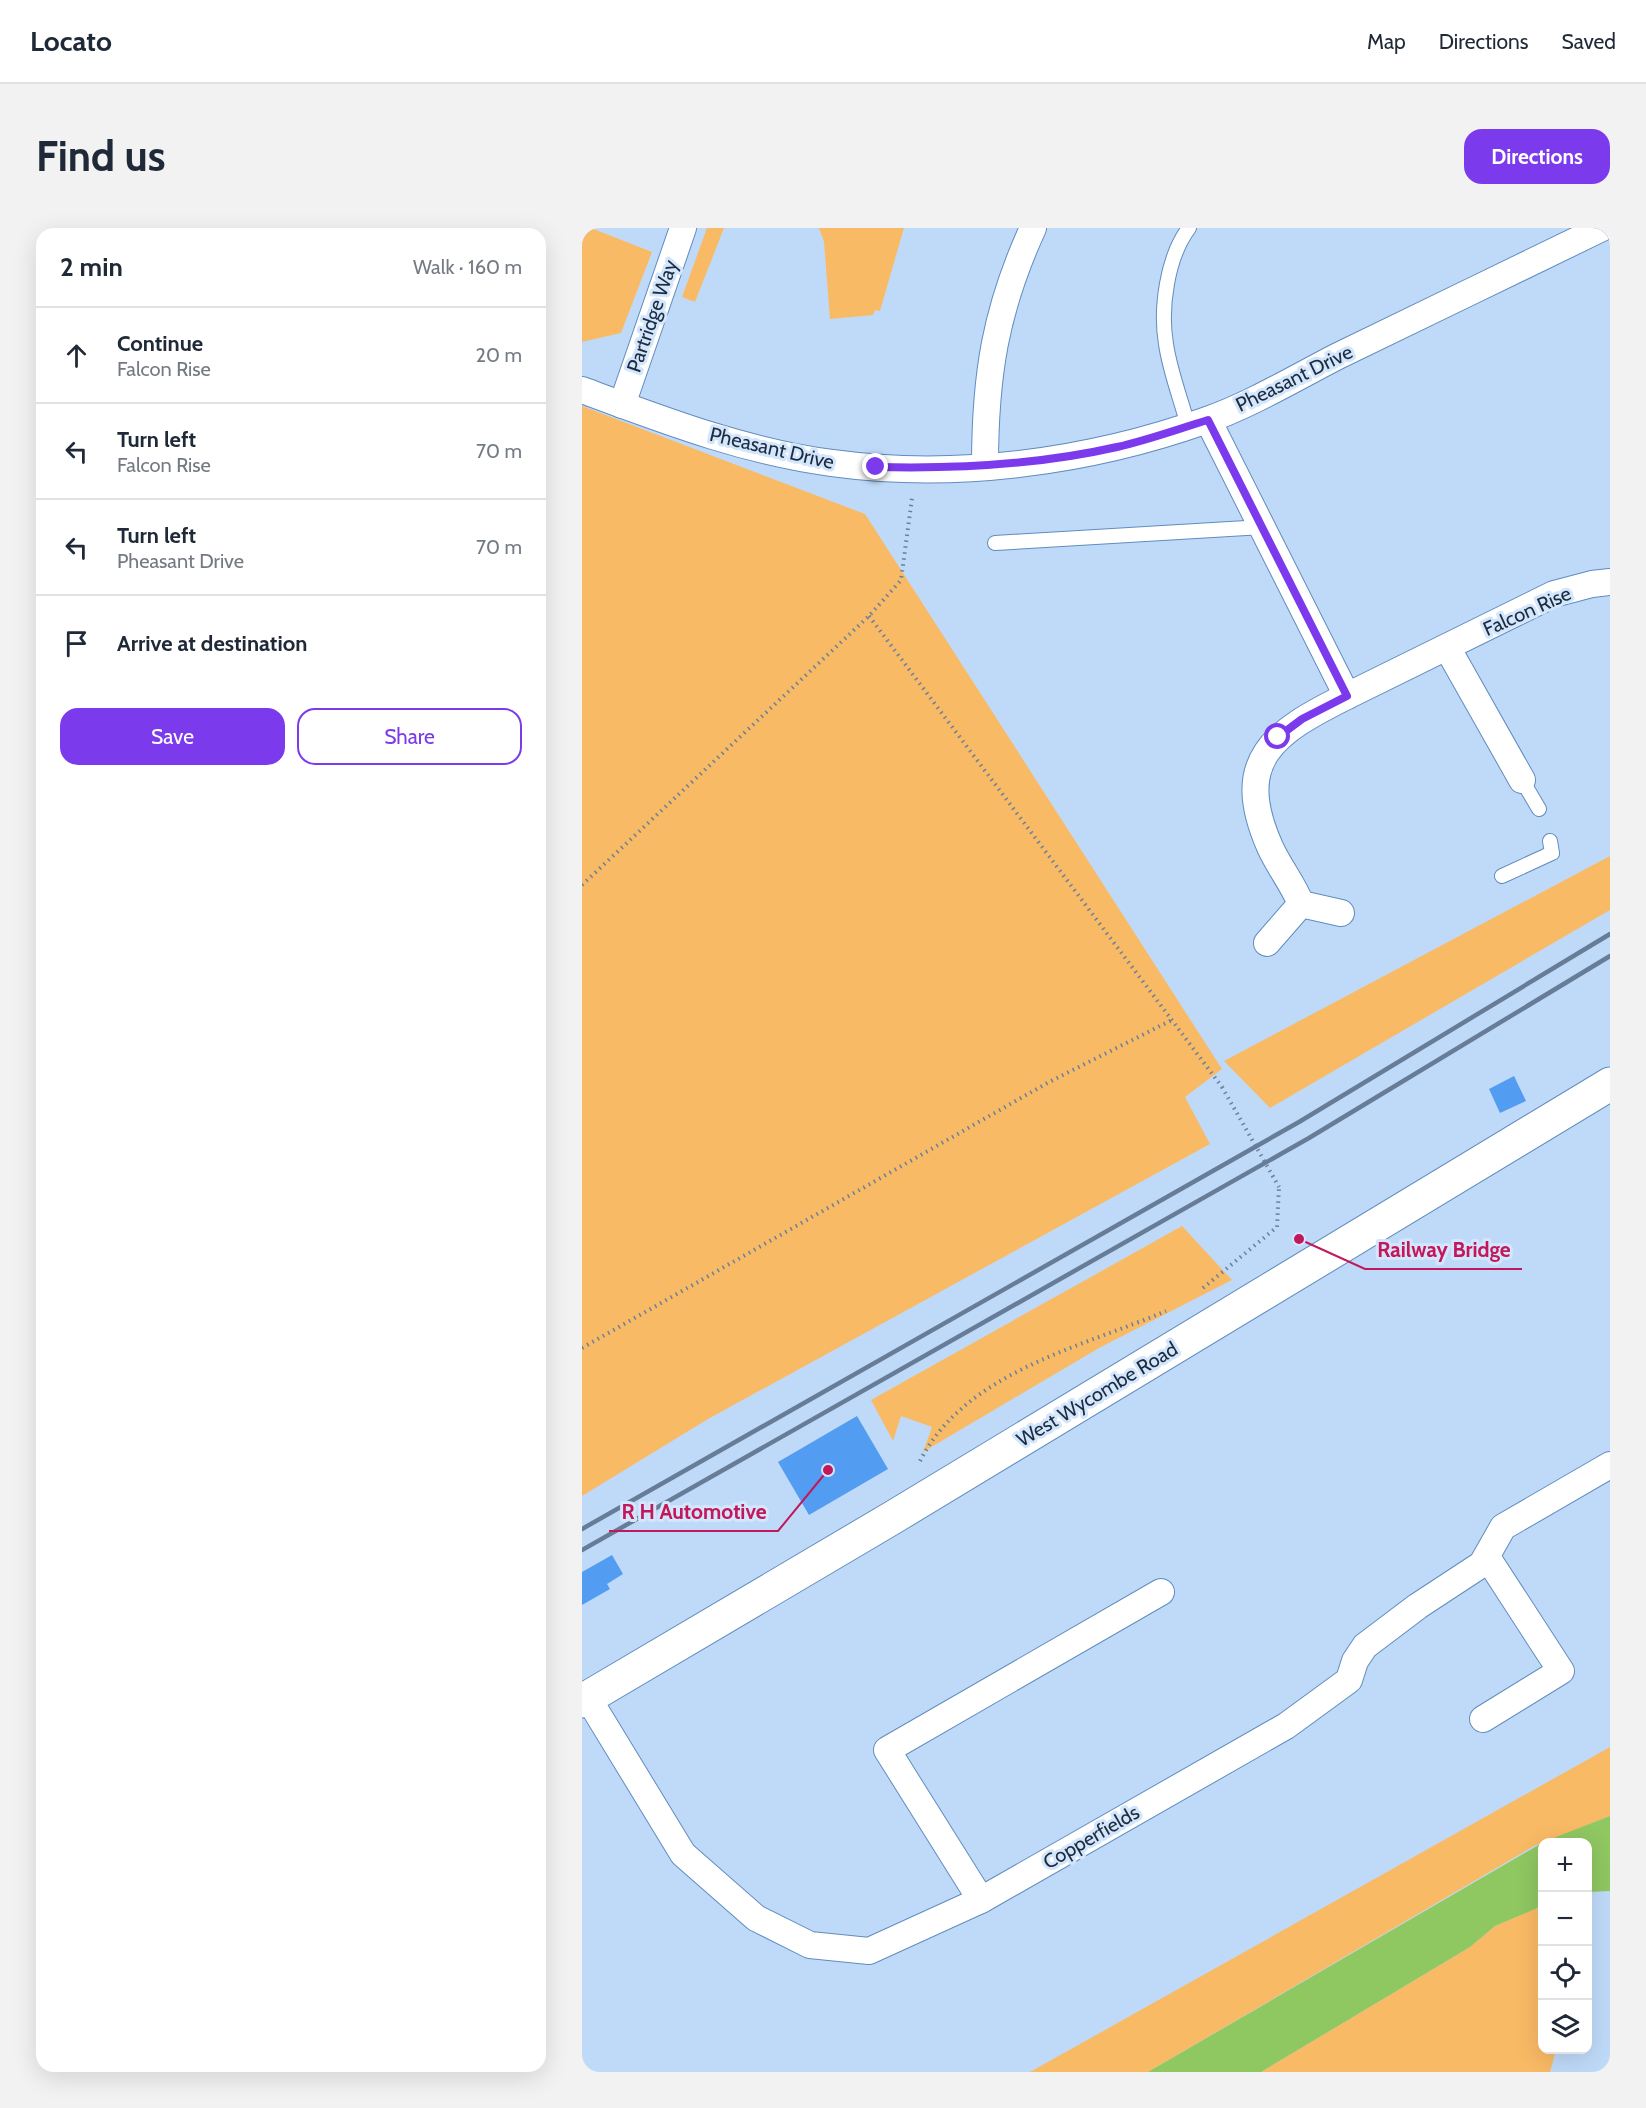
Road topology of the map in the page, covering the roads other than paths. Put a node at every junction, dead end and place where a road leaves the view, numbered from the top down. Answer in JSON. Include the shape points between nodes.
{"nodes":[{"id":1,"x":683,"y":228,"type":"edge"},
{"id":2,"x":1033,"y":228,"type":"edge"},
{"id":3,"x":1189,"y":228,"type":"edge"},
{"id":4,"x":1602,"y":228,"type":"edge"},
{"id":5,"x":582,"y":390,"type":"edge"},
{"id":6,"x":622,"y":405,"type":"junction"},
{"id":7,"x":1198,"y":423,"type":"junction"},
{"id":8,"x":985,"y":466,"type":"junction"},
{"id":9,"x":1263,"y":527,"type":"junction"},
{"id":10,"x":995,"y":543,"type":"dead end"},
{"id":11,"x":1610,"y":582,"type":"edge"},
{"id":12,"x":1448,"y":649,"type":"junction"},
{"id":13,"x":1347,"y":696,"type":"junction"},
{"id":14,"x":1522,"y":780,"type":"joint"},
{"id":15,"x":1539,"y":809,"type":"dead end"},
{"id":16,"x":1551,"y":841,"type":"dead end"},
{"id":17,"x":1502,"y":876,"type":"dead end"},
{"id":18,"x":1301,"y":904,"type":"junction"},
{"id":19,"x":1341,"y":913,"type":"dead end"},
{"id":20,"x":1267,"y":943,"type":"dead end"},
{"id":21,"x":1610,"y":1084,"type":"edge"},
{"id":22,"x":1610,"y":1466,"type":"edge"},
{"id":23,"x":1487,"y":1557,"type":"junction"},
{"id":24,"x":1161,"y":1592,"type":"dead end"},
{"id":25,"x":585,"y":1699,"type":"edge"},
{"id":26,"x":1483,"y":1719,"type":"dead end"},
{"id":27,"x":981,"y":1900,"type":"junction"}],
"edges":[{"from":1,"to":6,"type":"street","name":"Partridge Way"},
{"from":2,"to":8,"type":"street","via":[[1011,275],[995,338],[985,403]]},
{"from":3,"to":7,"type":"lane","via":[[1179,241],[1166,286],[1166,344]]},
{"from":4,"to":7,"type":"street","name":"Pheasant Drive"},
{"from":5,"to":6,"type":"street","name":"Pheasant Drive"},
{"from":6,"to":8,"type":"street","name":"Pheasant Drive","via":[[720,439],[832,463],[916,468]]},
{"from":7,"to":8,"type":"street","name":"Pheasant Drive","via":[[1118,447],[1037,462]]},
{"from":7,"to":9,"type":"street"},
{"from":9,"to":10,"type":"lane"},
{"from":9,"to":13,"type":"street"},
{"from":11,"to":12,"type":"street","name":"Falcon Rise","via":[[1554,594]]},
{"from":12,"to":13,"type":"street","name":"Falcon Rise"},
{"from":12,"to":14,"type":"street"},
{"from":13,"to":18,"type":"street","name":"Falcon Rise","via":[[1302,719],[1278,737],[1261,764],[1255,791],[1259,820],[1271,850]]},
{"from":14,"to":15,"type":"lane"},
{"from":16,"to":17,"type":"lane","via":[[1552,853]]},
{"from":18,"to":19,"type":"street"},
{"from":18,"to":20,"type":"street"},
{"from":21,"to":25,"type":"highway","name":"West Wycombe Road"},
{"from":22,"to":23,"type":"street","name":"Copperfields","via":[[1503,1527]]},
{"from":23,"to":26,"type":"street","via":[[1561,1671]]},
{"from":23,"to":27,"type":"street","name":"Copperfields","via":[[1365,1646],[1355,1660],[1349,1680],[1286,1726]]},
{"from":24,"to":27,"type":"street","via":[[887,1750]]},
{"from":25,"to":27,"type":"street","name":"Copperfields","via":[[683,1854],[756,1918],[810,1945],[869,1951]]}]}
